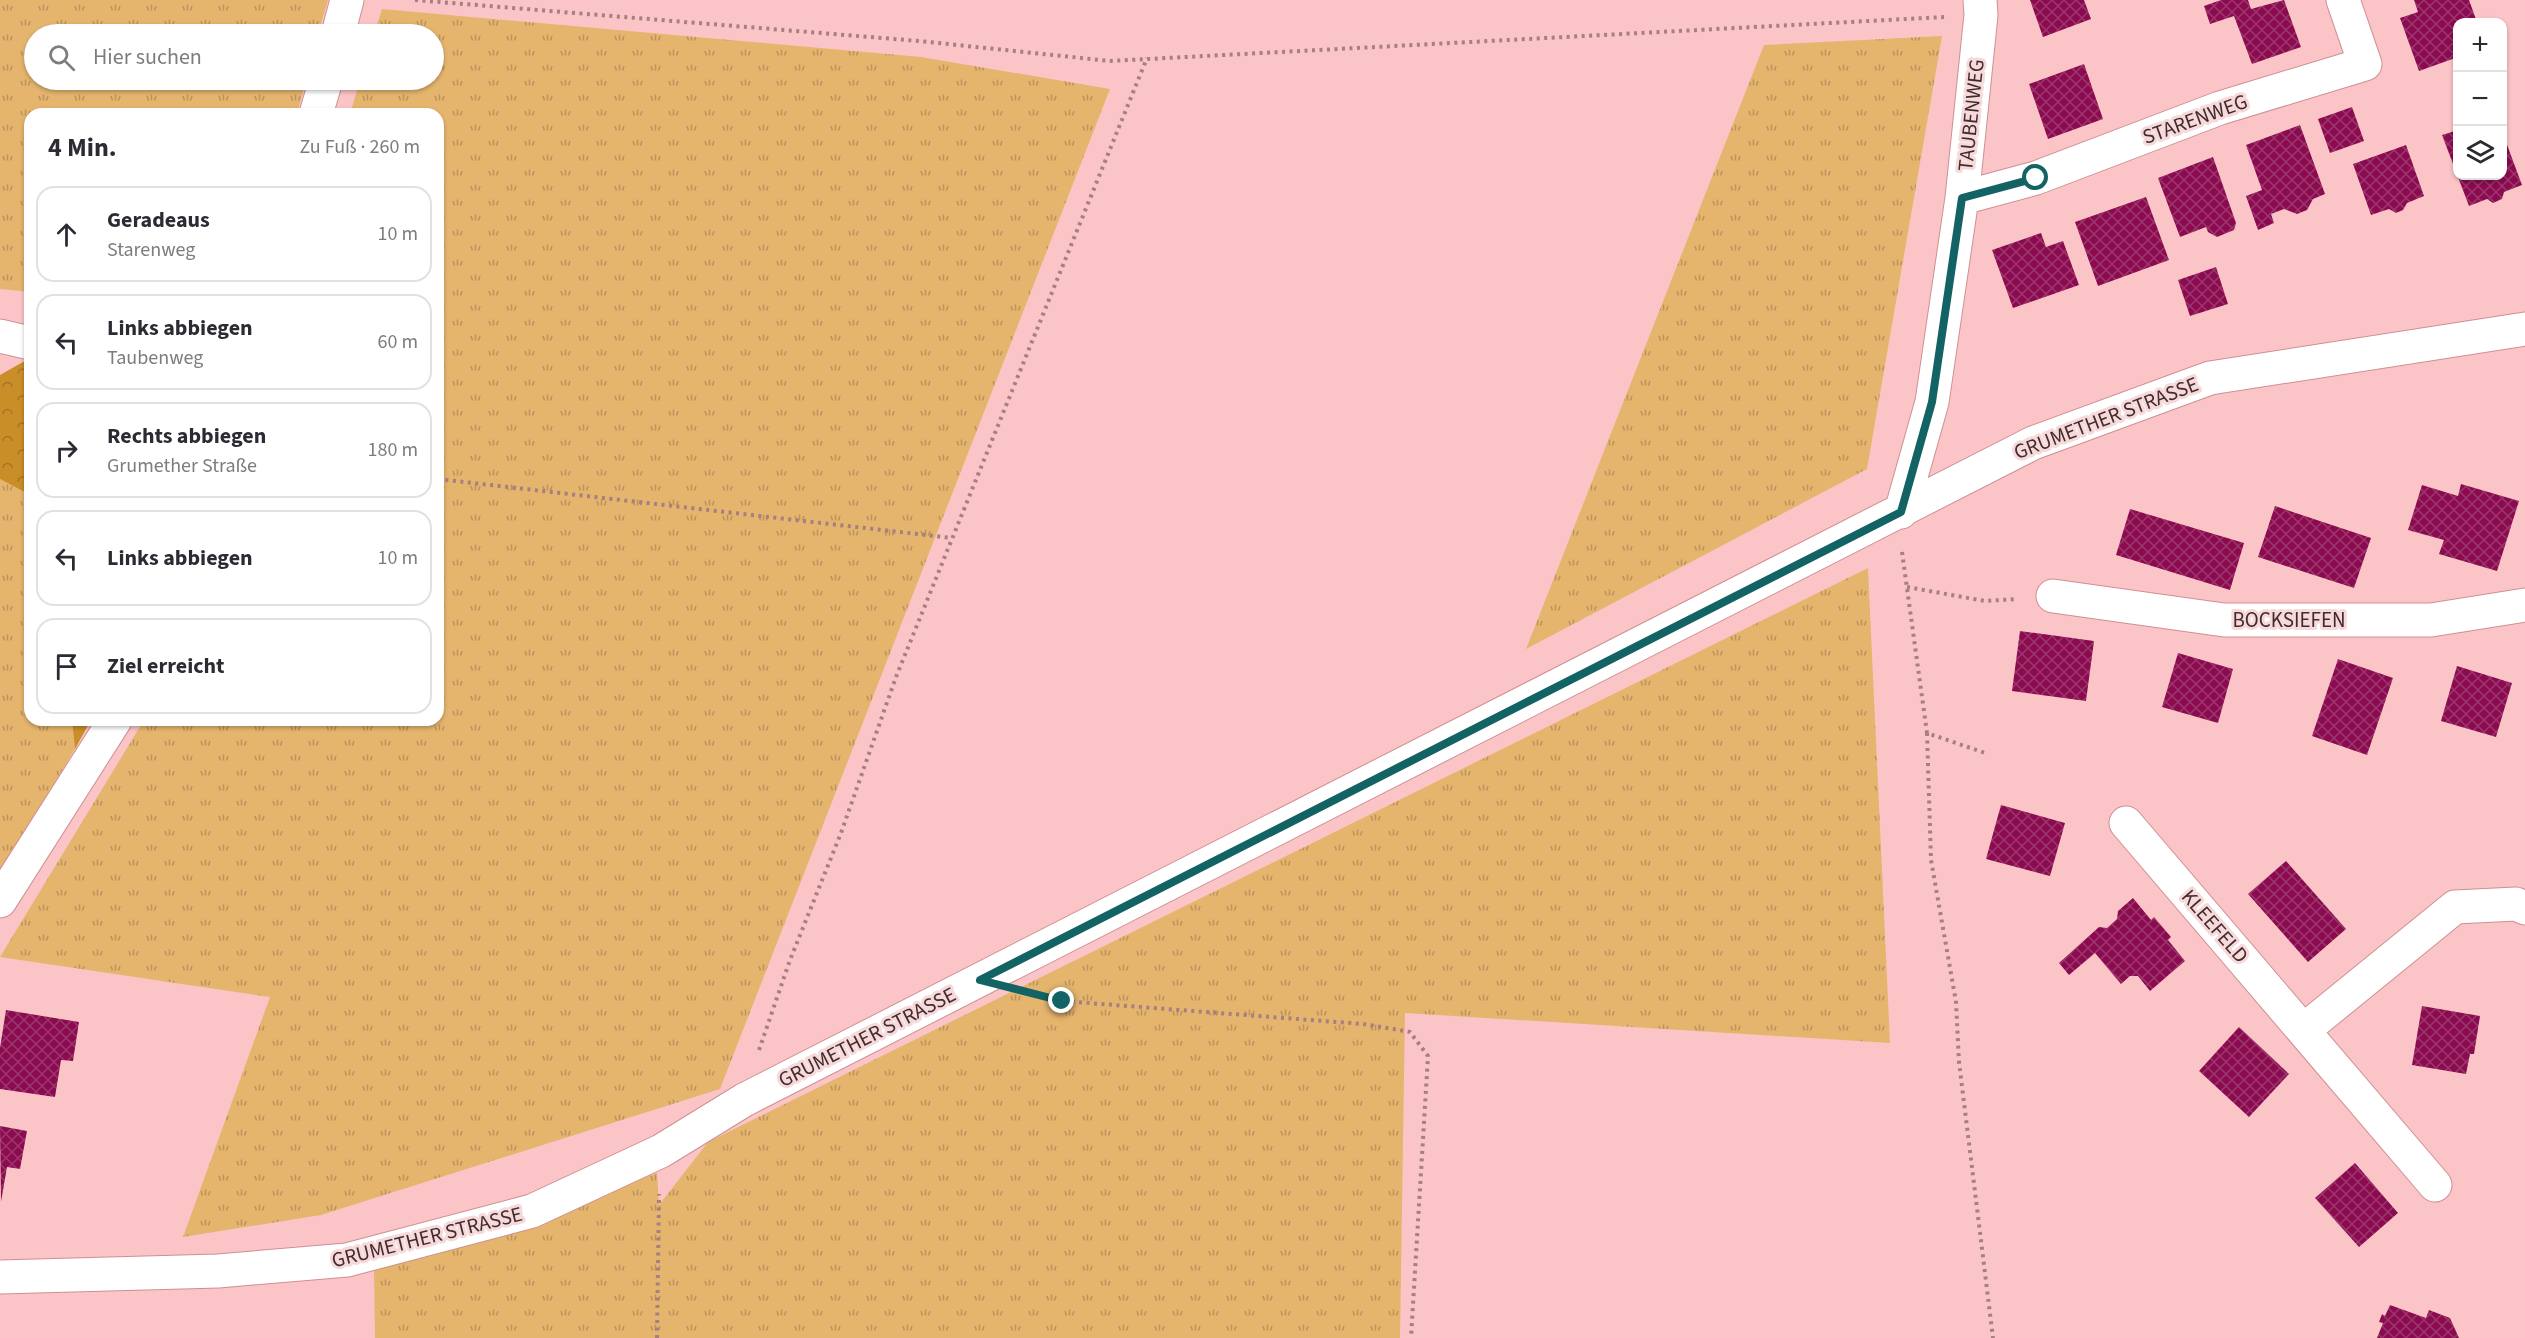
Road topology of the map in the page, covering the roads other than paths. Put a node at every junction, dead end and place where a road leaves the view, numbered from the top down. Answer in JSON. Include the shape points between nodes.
{"nodes":[{"id":1,"x":347,"y":0,"type":"edge"},
{"id":2,"x":2343,"y":0,"type":"edge"},
{"id":3,"x":1981,"y":7,"type":"edge"},
{"id":4,"x":341,"y":24,"type":"edge"},
{"id":5,"x":323,"y":90,"type":"edge"},
{"id":6,"x":318,"y":108,"type":"edge"},
{"id":7,"x":1962,"y":198,"type":"junction"},
{"id":8,"x":2525,"y":329,"type":"edge"},
{"id":9,"x":0,"y":336,"type":"edge"},
{"id":10,"x":24,"y":342,"type":"edge"},
{"id":11,"x":1901,"y":512,"type":"junction"},
{"id":12,"x":2053,"y":596,"type":"road end"},
{"id":13,"x":2525,"y":605,"type":"edge"},
{"id":14,"x":111,"y":726,"type":"edge"},
{"id":15,"x":2126,"y":823,"type":"dead end"},
{"id":16,"x":0,"y":901,"type":"edge"},
{"id":17,"x":2525,"y":908,"type":"edge"},
{"id":18,"x":2304,"y":1029,"type":"junction"},
{"id":19,"x":2435,"y":1185,"type":"dead end"},
{"id":20,"x":0,"y":1277,"type":"edge"}],
"edges":[{"from":1,"to":4,"type":"street"},
{"from":2,"to":7,"type":"street","name":"STARENWEG","via":[[2365,64],[2220,108],[2036,178]]},
{"from":3,"to":7,"type":"street","name":"TAUBENWEG"},
{"from":5,"to":6,"type":"street"},
{"from":7,"to":11,"type":"street","name":"TAUBENWEG","via":[[1932,402]]},
{"from":8,"to":11,"type":"street","name":"GRUMETHER STRASSE","via":[[2210,378],[2033,443]]},
{"from":9,"to":10,"type":"street"},
{"from":11,"to":20,"type":"street","name":"GRUMETHER STRASSE","via":[[744,1100],[661,1151],[532,1211],[347,1260],[219,1270]]},
{"from":12,"to":13,"type":"street","name":"BOCKSIEFEN","via":[[2224,620],[2431,620]]},
{"from":14,"to":16,"type":"street"},
{"from":15,"to":18,"type":"street","name":"KLEEFELD"},
{"from":17,"to":18,"type":"street","via":[[2516,904],[2455,907]]},
{"from":18,"to":19,"type":"street","name":"KLEEFELD"}]}
